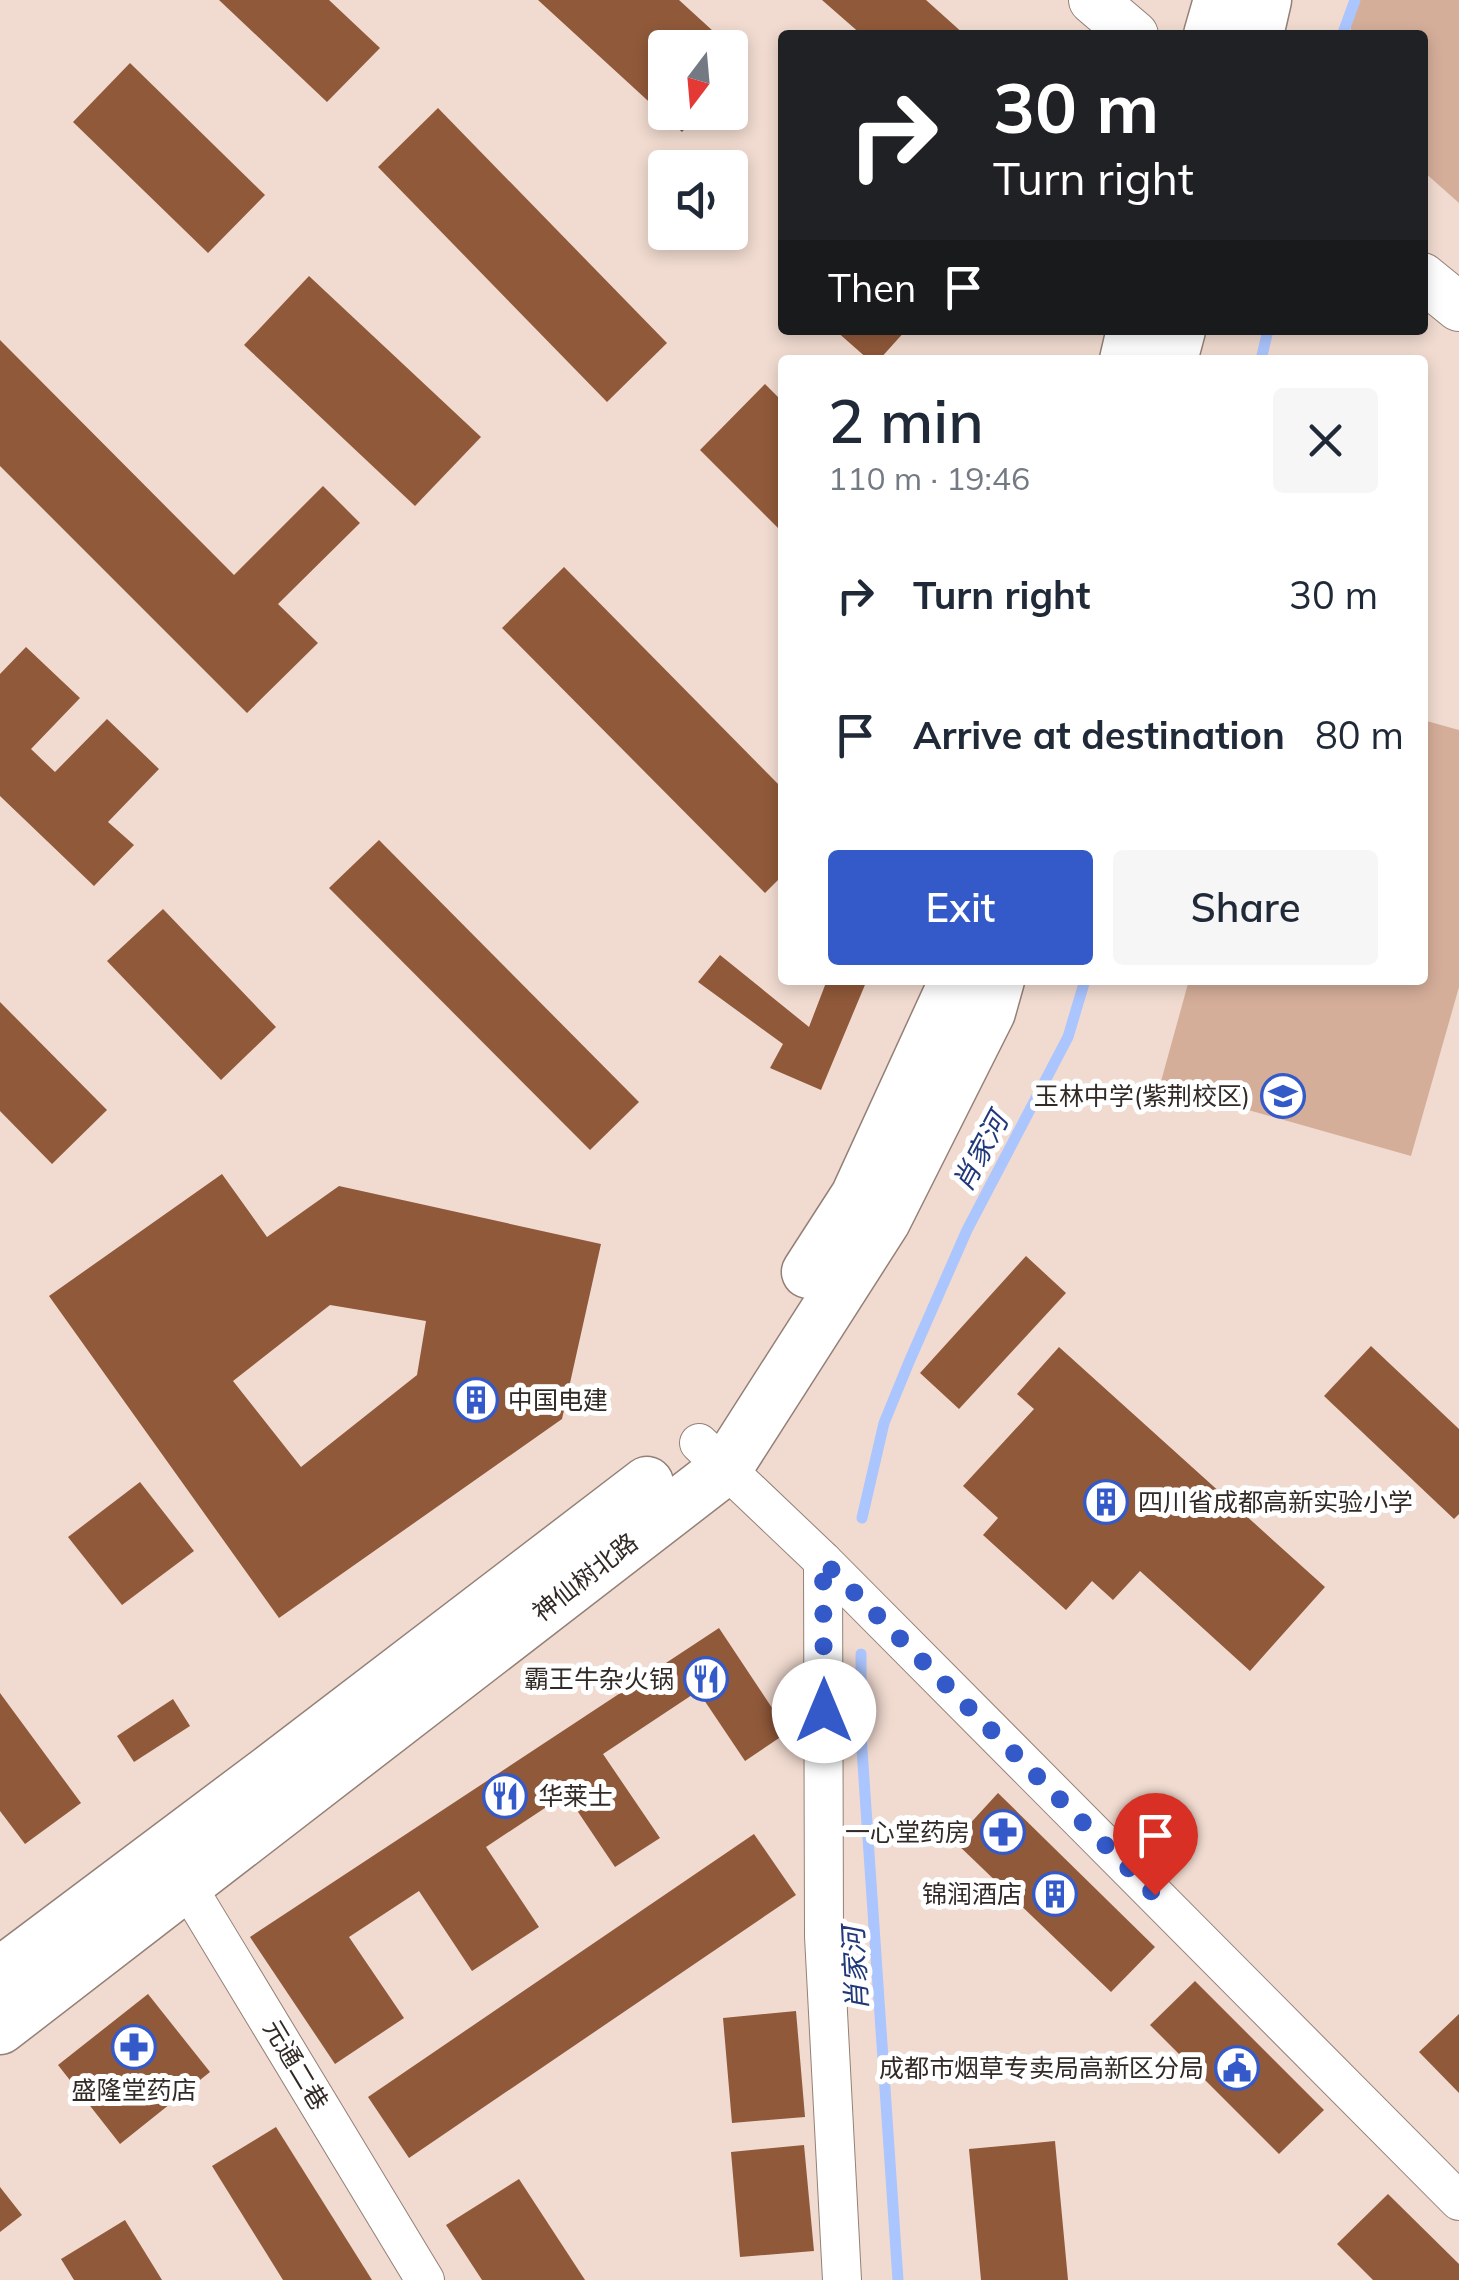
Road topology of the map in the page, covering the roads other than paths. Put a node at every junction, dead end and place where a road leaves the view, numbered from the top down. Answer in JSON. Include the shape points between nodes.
{"nodes":[{"id":1,"x":1093,"y":0,"type":"edge"},
{"id":2,"x":1220,"y":0,"type":"edge"},
{"id":3,"x":1265,"y":0,"type":"edge"},
{"id":4,"x":1128,"y":30,"type":"edge"},
{"id":5,"x":1211,"y":30,"type":"edge"},
{"id":6,"x":1258,"y":30,"type":"edge"},
{"id":7,"x":1428,"y":282,"type":"edge"},
{"id":8,"x":1459,"y":307,"type":"edge"},
{"id":9,"x":954,"y":985,"type":"edge"},
{"id":10,"x":996,"y":985,"type":"edge"},
{"id":11,"x":712,"y":1455,"type":"junction"},
{"id":12,"x":823,"y":1561,"type":"junction"},
{"id":13,"x":176,"y":1867,"type":"junction"},
{"id":14,"x":0,"y":1974,"type":"edge"},
{"id":15,"x":0,"y":2028,"type":"edge"},
{"id":16,"x":1459,"y":2201,"type":"edge"},
{"id":17,"x":425,"y":2280,"type":"edge"},
{"id":18,"x":842,"y":2280,"type":"edge"}],
"edges":[{"from":1,"to":4,"type":"street"},
{"from":2,"to":5,"type":"main road"},
{"from":3,"to":6,"type":"main road"},
{"from":7,"to":8,"type":"street"},
{"from":9,"to":11,"type":"main road","via":[[856,1196]]},
{"from":10,"to":11,"type":"main road","name":"神仙树北路","via":[[884,1221]]},
{"from":11,"to":12,"type":"street"},
{"from":11,"to":13,"type":"main road","name":"神仙树北路"},
{"from":12,"to":16,"type":"street"},
{"from":12,"to":18,"type":"street","via":[[824,1936]]},
{"from":13,"to":14,"type":"main road"},
{"from":13,"to":15,"type":"main road","name":"神仙树北路"},
{"from":13,"to":17,"type":"street","name":"元通二巷"}]}
